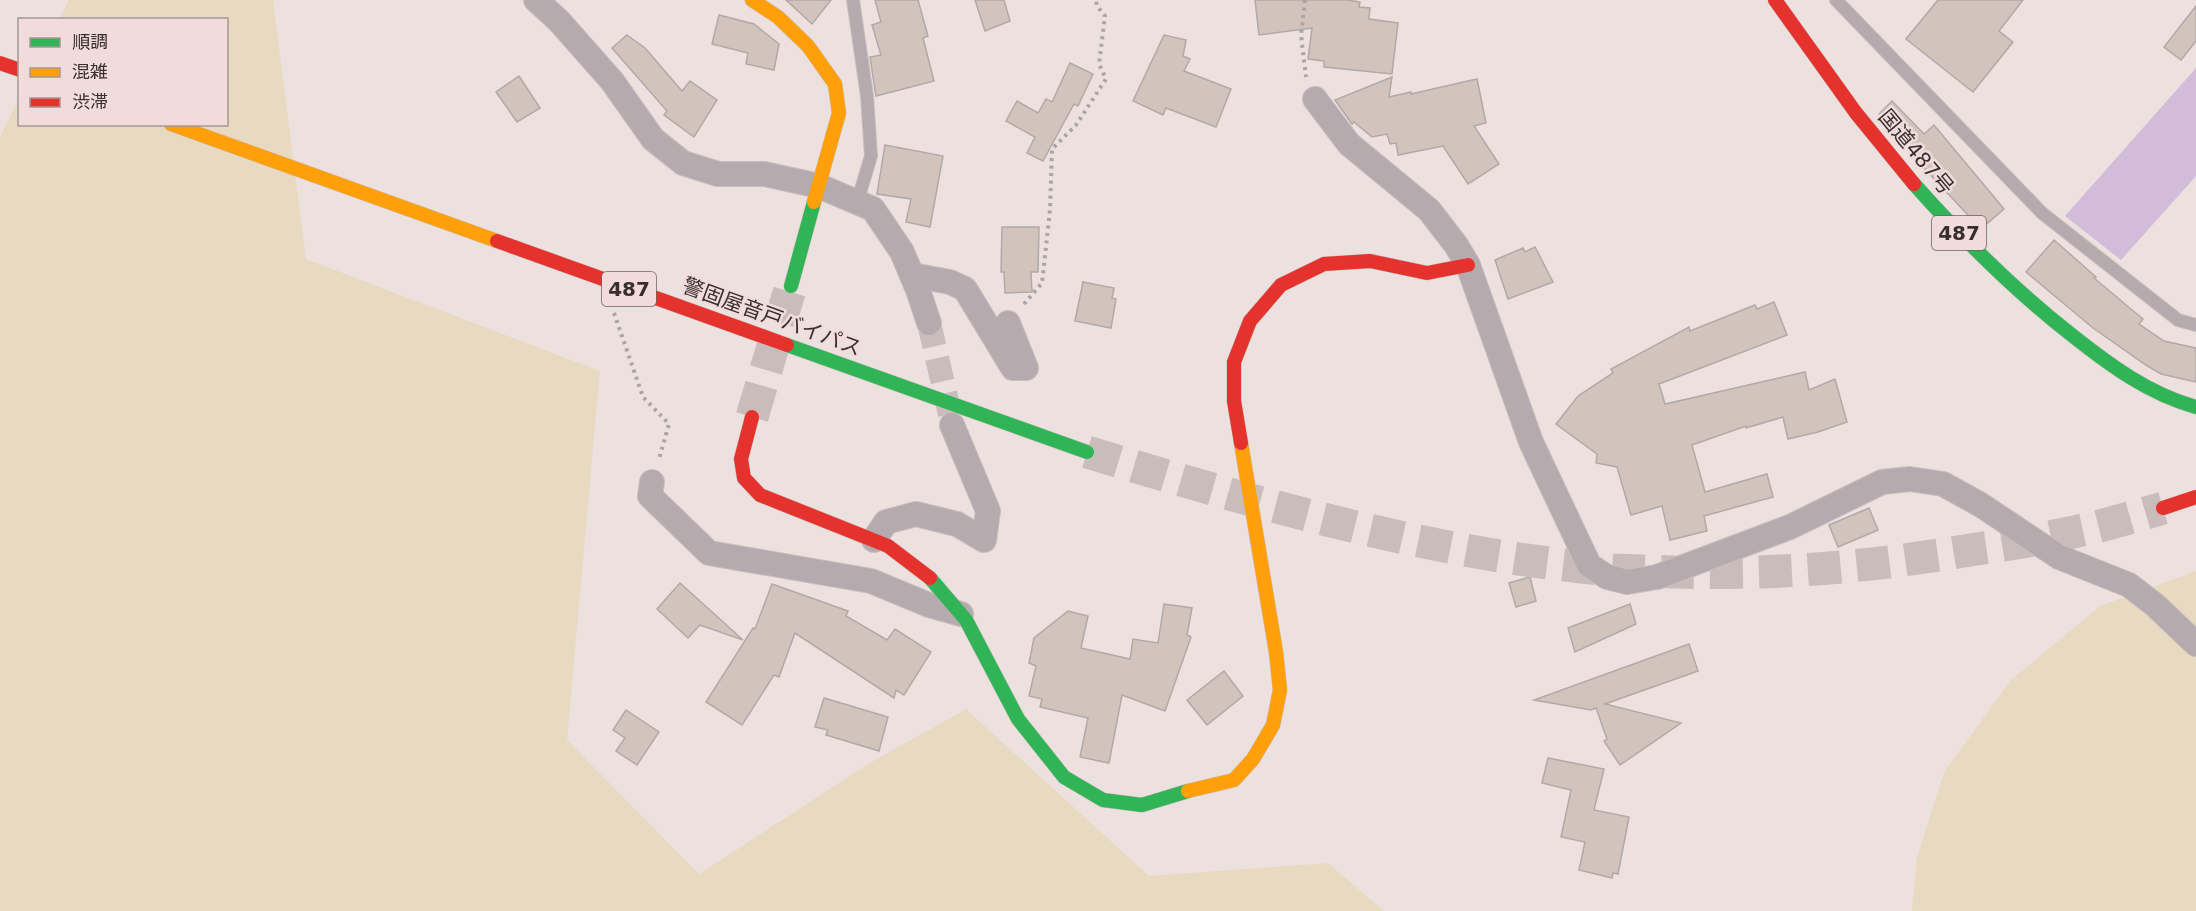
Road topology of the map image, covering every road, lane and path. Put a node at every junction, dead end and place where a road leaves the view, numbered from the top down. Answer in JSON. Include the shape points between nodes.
{"nodes":[{"id":1,"x":536,"y":0,"type":"edge"},
{"id":2,"x":752,"y":0,"type":"edge"},
{"id":3,"x":853,"y":0,"type":"edge"},
{"id":4,"x":1096,"y":0,"type":"edge"},
{"id":5,"x":1305,"y":0,"type":"edge"},
{"id":6,"x":1775,"y":0,"type":"edge"},
{"id":7,"x":1836,"y":0,"type":"edge"},
{"id":8,"x":0,"y":63,"type":"edge"},
{"id":9,"x":18,"y":69,"type":"edge"},
{"id":10,"x":1315,"y":99,"type":"joint"},
{"id":11,"x":177,"y":126,"type":"edge"},
{"id":12,"x":819,"y":186,"type":"junction"},
{"id":13,"x":857,"y":202,"type":"junction"},
{"id":14,"x":1468,"y":265,"type":"junction"},
{"id":15,"x":912,"y":275,"type":"junction"},
{"id":16,"x":791,"y":286,"type":"tunnel mouth"},
{"id":17,"x":624,"y":287,"type":"junction"},
{"id":18,"x":929,"y":322,"type":"tunnel mouth"},
{"id":19,"x":1008,"y":323,"type":"joint"},
{"id":20,"x":2196,"y":325,"type":"edge"},
{"id":21,"x":2196,"y":407,"type":"edge"},
{"id":22,"x":752,"y":417,"type":"tunnel mouth"},
{"id":23,"x":952,"y":425,"type":"tunnel mouth"},
{"id":24,"x":1087,"y":452,"type":"tunnel mouth"},
{"id":25,"x":652,"y":482,"type":"joint"},
{"id":26,"x":2196,"y":497,"type":"edge"},
{"id":27,"x":2163,"y":508,"type":"tunnel mouth"},
{"id":28,"x":874,"y":540,"type":"junction"},
{"id":29,"x":962,"y":614,"type":"junction"},
{"id":30,"x":2196,"y":645,"type":"edge"}],
"edges":[{"from":1,"to":12,"type":"street","via":[[612,81],[653,139],[683,163],[718,174],[764,174]]},
{"from":2,"to":12,"type":"main road","via":[[778,17],[808,46],[835,84],[839,113]]},
{"from":3,"to":13,"type":"lane","via":[[871,156]]},
{"from":4,"to":19,"type":"path","via":[[1105,15],[1099,64],[1106,79],[1076,125],[1052,149],[1042,283]]},
{"from":5,"to":10,"type":"path","via":[[1301,35],[1306,82]]},
{"from":6,"to":21,"type":"main road","name":"国道487号","number":"487","via":[[1841,94],[1907,177],[1977,252],[2051,319],[2134,382]]},
{"from":7,"to":20,"type":"lane","via":[[2042,213],[2178,320]]},
{"from":8,"to":9,"type":"main road"},
{"from":10,"to":14,"type":"street","via":[[1349,144],[1429,210]]},
{"from":11,"to":17,"type":"main road","name":"警固屋音戸バイパス","number":"487"},
{"from":12,"to":13,"type":"street"},
{"from":12,"to":16,"type":"main road"},
{"from":13,"to":15,"type":"street","via":[[873,209],[902,252]]},
{"from":14,"to":29,"type":"main road","via":[[1428,273],[1370,261],[1324,264],[1281,285],[1250,321],[1234,362],[1234,402],[1280,690],[1273,724],[1254,759],[1234,780],[1142,805],[1103,800],[1064,777],[1018,719]]},
{"from":14,"to":30,"type":"street","via":[[1531,442],[1589,565],[1606,576],[1627,582],[1657,578],[1790,526],[1882,482],[1910,479],[1943,484],[2059,556],[2129,585],[2155,604]]},
{"from":15,"to":18,"type":"street"},
{"from":15,"to":19,"type":"street","via":[[965,289],[1013,368],[1026,368]]},
{"from":17,"to":24,"type":"main road","name":"警固屋音戸バイパス","number":"487"},
{"from":17,"to":25,"type":"path","via":[[613,315],[643,397],[669,424]]},
{"from":22,"to":28,"type":"main road","via":[[741,459],[744,478],[760,495]]},
{"from":23,"to":28,"type":"street","via":[[988,511],[984,540],[957,524],[916,514],[886,522]]},
{"from":25,"to":29,"type":"street","via":[[650,496],[709,552],[871,581]]},
{"from":26,"to":27,"type":"main road"},
{"from":28,"to":29,"type":"main road","via":[[927,575]]}]}
